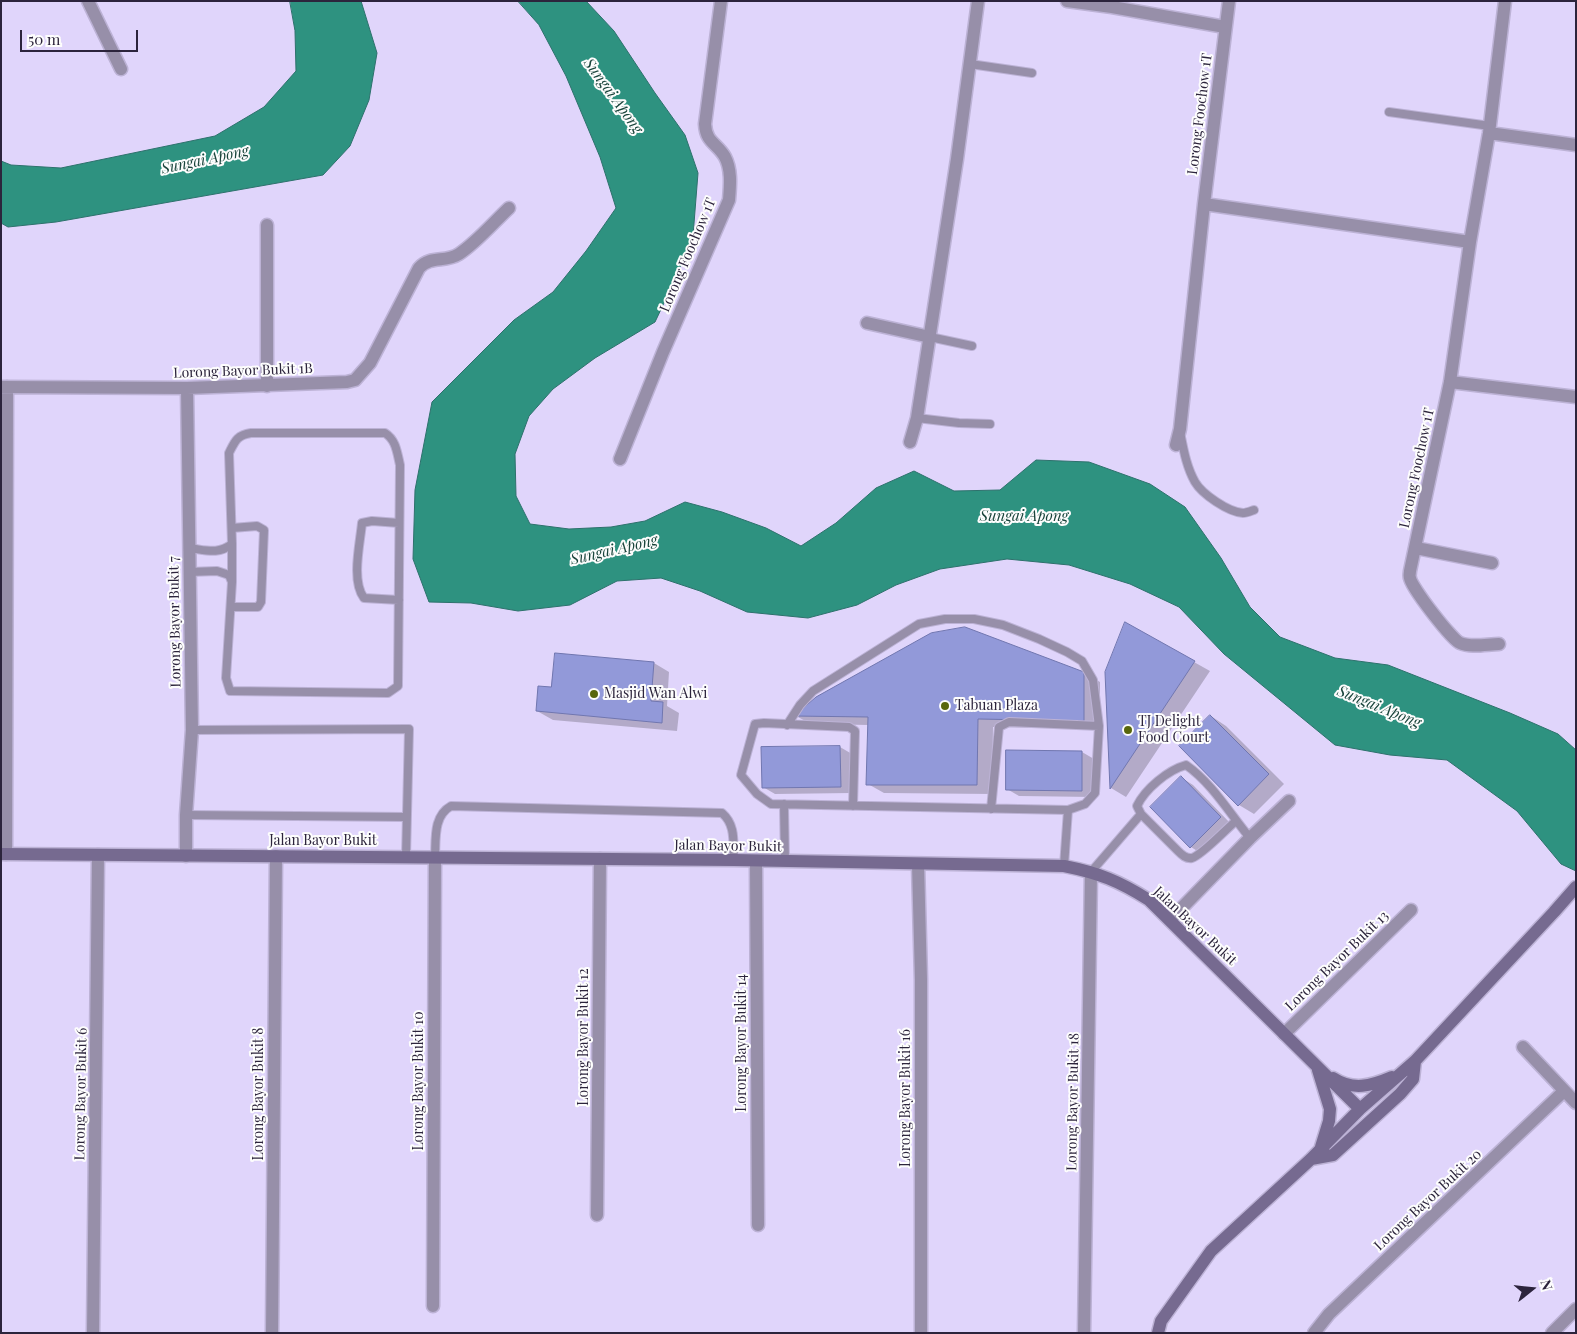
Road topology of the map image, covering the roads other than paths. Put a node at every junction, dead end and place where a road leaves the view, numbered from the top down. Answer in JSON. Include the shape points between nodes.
{"nodes":[{"id":1,"x":88,"y":1,"type":"edge"},
{"id":2,"x":721,"y":1,"type":"edge"},
{"id":3,"x":978,"y":1,"type":"edge"},
{"id":4,"x":1067,"y":1,"type":"edge"},
{"id":5,"x":1229,"y":1,"type":"edge"},
{"id":6,"x":1505,"y":1,"type":"edge"},
{"id":7,"x":1112,"y":4,"type":"edge"},
{"id":8,"x":1225,"y":27,"type":"junction"},
{"id":9,"x":970,"y":64,"type":"junction"},
{"id":10,"x":121,"y":69,"type":"dead end"},
{"id":11,"x":1032,"y":73,"type":"dead end"},
{"id":12,"x":1389,"y":112,"type":"dead end"},
{"id":13,"x":1489,"y":129,"type":"junction"},
{"id":14,"x":1576,"y":145,"type":"edge"},
{"id":15,"x":1204,"y":204,"type":"junction"},
{"id":16,"x":509,"y":208,"type":"dead end"},
{"id":17,"x":267,"y":225,"type":"dead end"},
{"id":18,"x":1470,"y":242,"type":"junction"},
{"id":19,"x":867,"y":323,"type":"dead end"},
{"id":20,"x":930,"y":337,"type":"junction"},
{"id":21,"x":972,"y":346,"type":"dead end"},
{"id":22,"x":1450,"y":382,"type":"junction"},
{"id":23,"x":267,"y":386,"type":"junction"},
{"id":24,"x":4,"y":387,"type":"edge"},
{"id":25,"x":187,"y":388,"type":"junction"},
{"id":26,"x":1576,"y":397,"type":"edge"},
{"id":27,"x":918,"y":418,"type":"junction"},
{"id":28,"x":990,"y":424,"type":"dead end"},
{"id":29,"x":1180,"y":429,"type":"junction"},
{"id":30,"x":910,"y":442,"type":"dead end"},
{"id":31,"x":1176,"y":445,"type":"dead end"},
{"id":32,"x":620,"y":459,"type":"dead end"},
{"id":33,"x":1254,"y":510,"type":"dead end"},
{"id":34,"x":399,"y":523,"type":"junction"},
{"id":35,"x":232,"y":528,"type":"junction"},
{"id":36,"x":232,"y":544,"type":"junction"},
{"id":37,"x":189,"y":548,"type":"junction"},
{"id":38,"x":1416,"y":548,"type":"junction"},
{"id":39,"x":1492,"y":563,"type":"dead end"},
{"id":40,"x":189,"y":572,"type":"junction"},
{"id":41,"x":232,"y":582,"type":"junction"},
{"id":42,"x":399,"y":600,"type":"junction"},
{"id":43,"x":231,"y":607,"type":"junction"},
{"id":44,"x":1499,"y":644,"type":"dead end"},
{"id":45,"x":787,"y":725,"type":"junction"},
{"id":46,"x":1100,"y":726,"type":"junction"},
{"id":47,"x":192,"y":730,"type":"junction"},
{"id":48,"x":1289,"y":801,"type":"dead end"},
{"id":49,"x":784,"y":804,"type":"junction"},
{"id":50,"x":853,"y":806,"type":"junction"},
{"id":51,"x":991,"y":809,"type":"junction"},
{"id":52,"x":1068,"y":810,"type":"junction"},
{"id":53,"x":1140,"y":814,"type":"junction"},
{"id":54,"x":186,"y":815,"type":"junction"},
{"id":55,"x":406,"y":817,"type":"junction"},
{"id":56,"x":1236,"y":821,"type":"junction"},
{"id":57,"x":1250,"y":838,"type":"junction"},
{"id":58,"x":3,"y":854,"type":"edge"},
{"id":59,"x":98,"y":855,"type":"junction"},
{"id":60,"x":186,"y":856,"type":"junction"},
{"id":61,"x":276,"y":856,"type":"junction"},
{"id":62,"x":406,"y":857,"type":"junction"},
{"id":63,"x":435,"y":857,"type":"junction"},
{"id":64,"x":600,"y":859,"type":"junction"},
{"id":65,"x":734,"y":860,"type":"junction"},
{"id":66,"x":756,"y":862,"type":"junction"},
{"id":67,"x":786,"y":862,"type":"junction"},
{"id":68,"x":918,"y":864,"type":"junction"},
{"id":69,"x":1064,"y":866,"type":"junction"},
{"id":70,"x":1091,"y":872,"type":"junction"},
{"id":71,"x":1576,"y":887,"type":"edge"},
{"id":72,"x":1411,"y":910,"type":"dead end"},
{"id":73,"x":1170,"y":920,"type":"junction"},
{"id":74,"x":1284,"y":1034,"type":"junction"},
{"id":75,"x":1523,"y":1047,"type":"dead end"},
{"id":76,"x":1410,"y":1066,"type":"junction"},
{"id":77,"x":1318,"y":1068,"type":"junction"},
{"id":78,"x":1564,"y":1091,"type":"junction"},
{"id":79,"x":1576,"y":1103,"type":"edge"},
{"id":80,"x":1360,"y":1109,"type":"junction"},
{"id":81,"x":1320,"y":1149,"type":"junction"},
{"id":82,"x":1311,"y":1159,"type":"junction"},
{"id":83,"x":598,"y":1215,"type":"dead end"},
{"id":84,"x":758,"y":1225,"type":"dead end"},
{"id":85,"x":433,"y":1306,"type":"dead end"},
{"id":86,"x":1576,"y":1309,"type":"edge"},
{"id":87,"x":93,"y":1333,"type":"edge"},
{"id":88,"x":272,"y":1333,"type":"edge"},
{"id":89,"x":921,"y":1333,"type":"edge"},
{"id":90,"x":1084,"y":1333,"type":"edge"},
{"id":91,"x":1158,"y":1333,"type":"edge"},
{"id":92,"x":1314,"y":1333,"type":"edge"},
{"id":93,"x":1552,"y":1333,"type":"edge"}],
"edges":[{"from":1,"to":10,"type":"street"},
{"from":2,"to":32,"type":"street","name":"Lorong Foochow 1T","via":[[706,131],[708,139],[726,158],[729,200]]},
{"from":3,"to":9,"type":"street"},
{"from":4,"to":7,"type":"street"},
{"from":5,"to":8,"type":"street","name":"Lorong Foochow 1T"},
{"from":6,"to":13,"type":"street","name":"Lorong Foochow 1T"},
{"from":7,"to":8,"type":"street"},
{"from":8,"to":15,"type":"street","name":"Lorong Foochow 1T"},
{"from":9,"to":11,"type":"lane"},
{"from":9,"to":20,"type":"street"},
{"from":12,"to":13,"type":"lane"},
{"from":13,"to":14,"type":"street"},
{"from":13,"to":18,"type":"street","name":"Lorong Foochow 1T"},
{"from":15,"to":18,"type":"street"},
{"from":15,"to":29,"type":"street","name":"Lorong Foochow 1T"},
{"from":16,"to":23,"type":"street","name":"Lorong Bayor Bukit 1B","via":[[460,253],[444,260],[425,262],[419,268],[370,363],[355,380]]},
{"from":17,"to":23,"type":"street"},
{"from":18,"to":22,"type":"street","name":"Lorong Foochow 1T"},
{"from":19,"to":20,"type":"street"},
{"from":20,"to":21,"type":"lane"},
{"from":20,"to":27,"type":"street"},
{"from":22,"to":26,"type":"street"},
{"from":22,"to":38,"type":"street","name":"Lorong Foochow 1T"},
{"from":23,"to":25,"type":"street","name":"Lorong Bayor Bukit 1B"},
{"from":24,"to":25,"type":"street","name":"Lorong Bayor Bukit 1B"},
{"from":24,"to":58,"type":"street"},
{"from":25,"to":37,"type":"street","name":"Lorong Bayor Bukit 7"},
{"from":27,"to":28,"type":"lane"},
{"from":27,"to":30,"type":"street"},
{"from":29,"to":31,"type":"street","name":"Lorong Foochow 1T"},
{"from":29,"to":33,"type":"lane","via":[[1185,459],[1204,493],[1230,509],[1243,513]]},
{"from":34,"to":35,"type":"lane","via":[[400,465],[392,438],[385,433],[251,433],[242,435],[230,453]]},
{"from":34,"to":42,"type":"lane"},
{"from":34,"to":42,"type":"lane","via":[[362,523],[357,578],[359,592],[364,598]]},
{"from":35,"to":36,"type":"lane"},
{"from":35,"to":43,"type":"lane","via":[[257,526],[264,530],[261,602],[258,606]]},
{"from":36,"to":37,"type":"lane","via":[[218,551]]},
{"from":36,"to":41,"type":"lane"},
{"from":37,"to":40,"type":"street","name":"Lorong Bayor Bukit 7"},
{"from":38,"to":39,"type":"street"},
{"from":38,"to":44,"type":"street","name":"Lorong Foochow 1T","via":[[1410,579],[1446,630],[1460,643]]},
{"from":40,"to":41,"type":"lane","via":[[229,575]]},
{"from":40,"to":47,"type":"street","name":"Lorong Bayor Bukit 7"},
{"from":41,"to":43,"type":"lane"},
{"from":42,"to":43,"type":"lane","via":[[398,686],[388,693],[230,691],[226,678]]},
{"from":45,"to":46,"type":"lane","via":[[814,691],[919,624],[945,619],[974,619],[1003,625],[1082,661],[1093,680]]},
{"from":45,"to":49,"type":"lane","via":[[754,724],[741,775],[770,804]]},
{"from":45,"to":50,"type":"lane","via":[[849,727],[855,731]]},
{"from":46,"to":51,"type":"lane","via":[[1009,722],[999,727]]},
{"from":46,"to":52,"type":"lane","via":[[1095,793],[1086,804]]},
{"from":47,"to":54,"type":"street","name":"Lorong Bayor Bukit 7"},
{"from":47,"to":55,"type":"lane","via":[[409,729]]},
{"from":48,"to":57,"type":"street"},
{"from":49,"to":50,"type":"lane"},
{"from":49,"to":67,"type":"lane"},
{"from":50,"to":51,"type":"lane"},
{"from":51,"to":52,"type":"lane"},
{"from":52,"to":69,"type":"lane"},
{"from":53,"to":56,"type":"lane","via":[[1184,857],[1191,858]]},
{"from":53,"to":56,"type":"lane","via":[[1137,806],[1140,799],[1159,781],[1186,765]]},
{"from":53,"to":70,"type":"lane"},
{"from":54,"to":55,"type":"lane"},
{"from":54,"to":60,"type":"street","name":"Lorong Bayor Bukit 7"},
{"from":55,"to":62,"type":"lane"},
{"from":56,"to":57,"type":"lane"},
{"from":57,"to":73,"type":"street"},
{"from":58,"to":59,"type":"street","name":"Jalan Bayor Bukit"},
{"from":59,"to":60,"type":"street","name":"Jalan Bayor Bukit"},
{"from":59,"to":87,"type":"street","name":"Lorong Bayor Bukit 6"},
{"from":60,"to":61,"type":"street","name":"Jalan Bayor Bukit"},
{"from":61,"to":62,"type":"street","name":"Jalan Bayor Bukit"},
{"from":61,"to":88,"type":"street","name":"Lorong Bayor Bukit 8"},
{"from":62,"to":63,"type":"street","name":"Jalan Bayor Bukit"},
{"from":63,"to":64,"type":"street","name":"Jalan Bayor Bukit"},
{"from":63,"to":65,"type":"lane","via":[[439,818],[451,806],[712,811],[729,819],[733,829]]},
{"from":63,"to":85,"type":"street","name":"Lorong Bayor Bukit 10"},
{"from":64,"to":65,"type":"street","name":"Jalan Bayor Bukit"},
{"from":64,"to":83,"type":"street","name":"Lorong Bayor Bukit 12"},
{"from":65,"to":66,"type":"street","name":"Jalan Bayor Bukit"},
{"from":66,"to":67,"type":"street","name":"Jalan Bayor Bukit"},
{"from":66,"to":84,"type":"street","name":"Lorong Bayor Bukit 14"},
{"from":67,"to":68,"type":"street","name":"Jalan Bayor Bukit"},
{"from":68,"to":69,"type":"street","name":"Jalan Bayor Bukit"},
{"from":68,"to":89,"type":"street","name":"Lorong Bayor Bukit 16"},
{"from":69,"to":70,"type":"street","name":"Jalan Bayor Bukit"},
{"from":70,"to":73,"type":"street","name":"Jalan Bayor Bukit","via":[[1124,885],[1149,900]]},
{"from":70,"to":90,"type":"street","name":"Lorong Bayor Bukit 18"},
{"from":71,"to":76,"type":"street"},
{"from":72,"to":74,"type":"street","name":"Lorong Bayor Bukit 13"},
{"from":73,"to":74,"type":"street","name":"Jalan Bayor Bukit"},
{"from":74,"to":77,"type":"street","name":"Jalan Bayor Bukit"},
{"from":75,"to":78,"type":"street"},
{"from":76,"to":77,"type":"street","via":[[1377,1084],[1366,1086],[1343,1084]]},
{"from":76,"to":80,"type":"street"},
{"from":76,"to":82,"type":"street","via":[[1413,1079],[1400,1094],[1333,1155]]},
{"from":77,"to":80,"type":"street","name":"Jalan Bayor Bukit"},
{"from":77,"to":81,"type":"street","via":[[1330,1109]]},
{"from":78,"to":79,"type":"street"},
{"from":78,"to":92,"type":"street","name":"Lorong Bayor Bukit 20","via":[[1329,1314]]},
{"from":80,"to":81,"type":"street"},
{"from":81,"to":82,"type":"street"},
{"from":82,"to":91,"type":"street","via":[[1211,1251],[1161,1321]]},
{"from":86,"to":93,"type":"street"}]}
